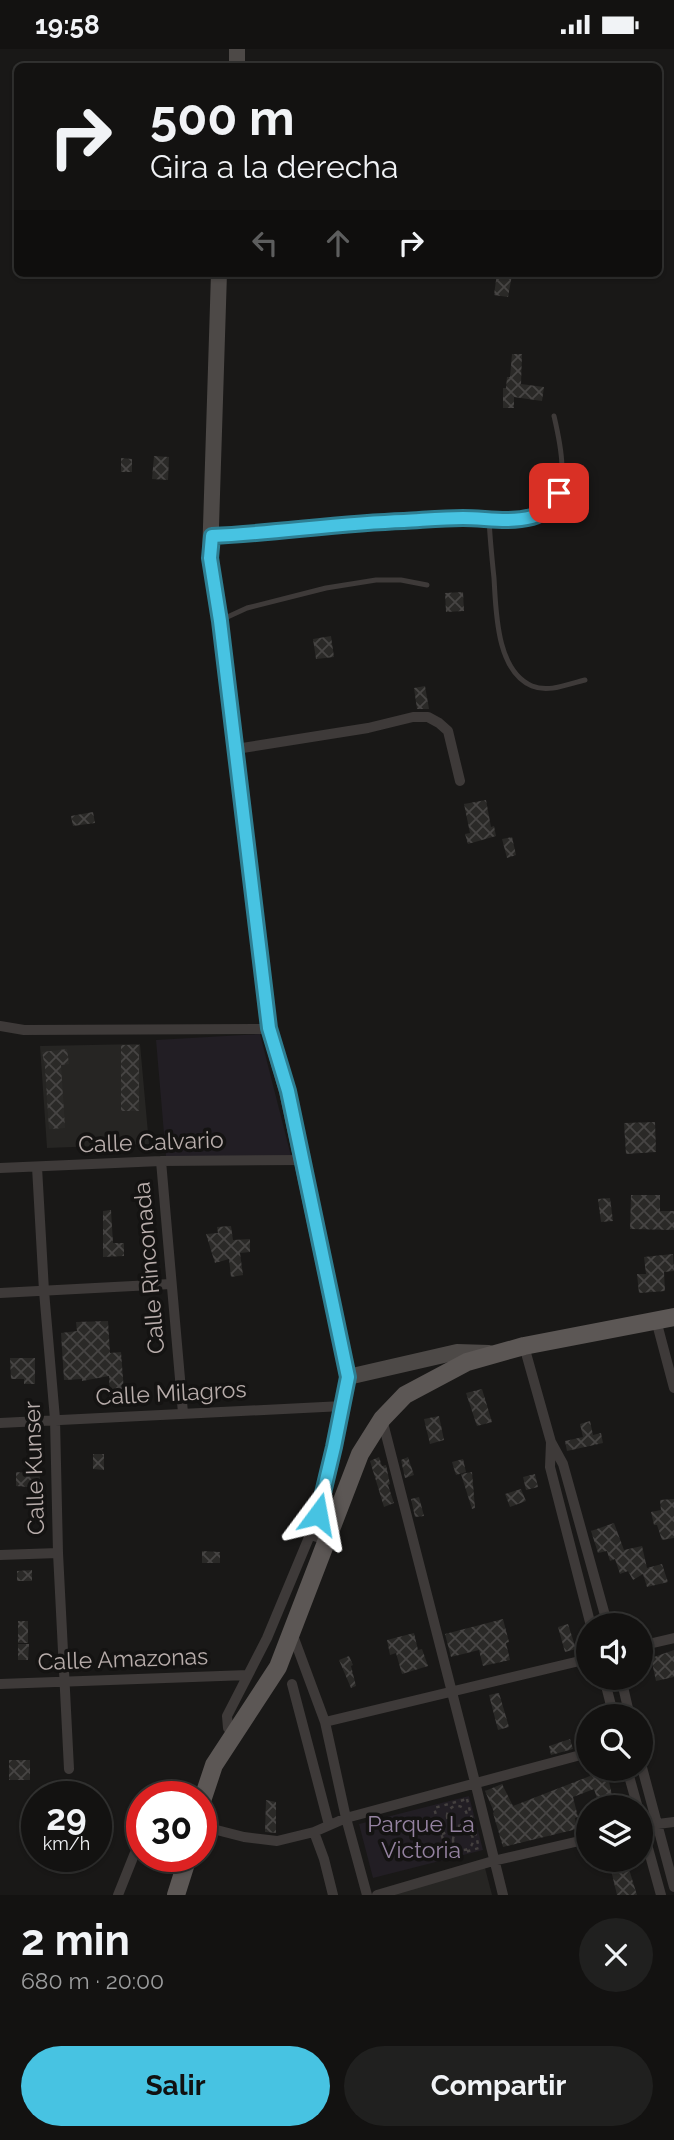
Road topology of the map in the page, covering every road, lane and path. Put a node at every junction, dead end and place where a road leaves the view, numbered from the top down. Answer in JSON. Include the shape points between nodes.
{"nodes":[{"id":1,"x":219,"y":277,"type":"edge"},
{"id":2,"x":554,"y":416,"type":"dead end"},
{"id":3,"x":489,"y":519,"type":"junction"},
{"id":4,"x":212,"y":536,"type":"junction"},
{"id":5,"x":427,"y":585,"type":"dead end"},
{"id":6,"x":220,"y":621,"type":"junction"},
{"id":7,"x":585,"y":680,"type":"dead end"},
{"id":8,"x":236,"y":749,"type":"junction"},
{"id":9,"x":460,"y":781,"type":"dead end"},
{"id":10,"x":0,"y":1026,"type":"edge"},
{"id":11,"x":269,"y":1028,"type":"junction"},
{"id":12,"x":303,"y":1160,"type":"junction"},
{"id":13,"x":161,"y":1161,"type":"junction"},
{"id":14,"x":37,"y":1167,"type":"junction"},
{"id":15,"x":0,"y":1168,"type":"edge"},
{"id":16,"x":171,"y":1284,"type":"junction"},
{"id":17,"x":44,"y":1291,"type":"junction"},
{"id":18,"x":0,"y":1293,"type":"edge"},
{"id":19,"x":665,"y":1318,"type":"edge"},
{"id":20,"x":524,"y":1346,"type":"junction"},
{"id":21,"x":498,"y":1353,"type":"junction"},
{"id":22,"x":348,"y":1377,"type":"junction"},
{"id":23,"x":674,"y":1388,"type":"edge"},
{"id":24,"x":343,"y":1406,"type":"junction"},
{"id":25,"x":183,"y":1413,"type":"junction"},
{"id":26,"x":55,"y":1419,"type":"junction"},
{"id":27,"x":382,"y":1419,"type":"junction"},
{"id":28,"x":0,"y":1423,"type":"edge"},
{"id":29,"x":551,"y":1442,"type":"junction"},
{"id":30,"x":318,"y":1538,"type":"junction"},
{"id":31,"x":586,"y":1543,"type":"junction"},
{"id":32,"x":572,"y":1547,"type":"junction"},
{"id":33,"x":58,"y":1553,"type":"junction"},
{"id":34,"x":0,"y":1555,"type":"edge"},
{"id":35,"x":588,"y":1613,"type":"edge"},
{"id":36,"x":605,"y":1613,"type":"edge"},
{"id":37,"x":292,"y":1631,"type":"junction"},
{"id":38,"x":674,"y":1638,"type":"edge"},
{"id":39,"x":653,"y":1643,"type":"edge"},
{"id":40,"x":576,"y":1662,"type":"edge"},
{"id":41,"x":248,"y":1675,"type":"junction"},
{"id":42,"x":65,"y":1682,"type":"junction"},
{"id":43,"x":0,"y":1683,"type":"edge"},
{"id":44,"x":292,"y":1684,"type":"dead end"},
{"id":45,"x":607,"y":1690,"type":"edge"},
{"id":46,"x":624,"y":1691,"type":"joint"},
{"id":47,"x":453,"y":1692,"type":"junction"},
{"id":48,"x":608,"y":1695,"type":"junction"},
{"id":49,"x":610,"y":1704,"type":"edge"},
{"id":50,"x":627,"y":1704,"type":"edge"},
{"id":51,"x":325,"y":1721,"type":"junction"},
{"id":52,"x":234,"y":1734,"type":"junction"},
{"id":53,"x":576,"y":1756,"type":"edge"},
{"id":54,"x":69,"y":1769,"type":"dead end"},
{"id":55,"x":208,"y":1781,"type":"edge"},
{"id":56,"x":646,"y":1781,"type":"edge"},
{"id":57,"x":475,"y":1782,"type":"junction"},
{"id":58,"x":345,"y":1818,"type":"junction"},
{"id":59,"x":674,"y":1822,"type":"edge"},
{"id":60,"x":473,"y":1823,"type":"junction"},
{"id":61,"x":653,"y":1824,"type":"edge"},
{"id":62,"x":657,"y":1824,"type":"junction"},
{"id":63,"x":329,"y":1825,"type":"junction"},
{"id":64,"x":461,"y":1826,"type":"joint"},
{"id":65,"x":217,"y":1830,"type":"edge"},
{"id":66,"x":466,"y":1830,"type":"joint"},
{"id":67,"x":314,"y":1832,"type":"junction"},
{"id":68,"x":442,"y":1834,"type":"junction"},
{"id":69,"x":576,"y":1842,"type":"edge"},
{"id":70,"x":493,"y":1861,"type":"junction"},
{"id":71,"x":653,"y":1867,"type":"edge"},
{"id":72,"x":127,"y":1872,"type":"edge"},
{"id":73,"x":183,"y":1872,"type":"edge"},
{"id":74,"x":674,"y":1887,"type":"edge"},
{"id":75,"x":118,"y":1895,"type":"edge"},
{"id":76,"x":176,"y":1895,"type":"edge"},
{"id":77,"x":332,"y":1895,"type":"edge"},
{"id":78,"x":367,"y":1895,"type":"edge"},
{"id":79,"x":377,"y":1895,"type":"edge"},
{"id":80,"x":503,"y":1895,"type":"edge"},
{"id":81,"x":661,"y":1895,"type":"edge"}],
"edges":[{"from":1,"to":4,"type":"street"},
{"from":2,"to":3,"type":"lane","via":[[563,465],[559,493],[538,515]]},
{"from":3,"to":4,"type":"lane","via":[[375,522]]},
{"from":3,"to":7,"type":"lane","via":[[497,626],[514,671],[532,686],[547,689]]},
{"from":4,"to":6,"type":"street","via":[[210,558]]},
{"from":5,"to":6,"type":"lane","via":[[376,580],[326,588],[247,608]]},
{"from":6,"to":8,"type":"street"},
{"from":8,"to":9,"type":"street","via":[[428,717],[448,731]]},
{"from":8,"to":11,"type":"street"},
{"from":10,"to":11,"type":"street","via":[[24,1030]]},
{"from":11,"to":12,"type":"street"},
{"from":12,"to":13,"type":"street","name":"Calle Calvario"},
{"from":12,"to":22,"type":"street"},
{"from":13,"to":14,"type":"street","name":"Calle Calvario"},
{"from":13,"to":16,"type":"street","name":"Calle Rinconada"},
{"from":14,"to":15,"type":"street","name":"Calle Calvario"},
{"from":14,"to":17,"type":"street","name":"Calle Kunser"},
{"from":16,"to":17,"type":"street"},
{"from":16,"to":25,"type":"street","name":"Calle Rinconada"},
{"from":17,"to":18,"type":"street"},
{"from":17,"to":26,"type":"street","name":"Calle Kunser"},
{"from":19,"to":20,"type":"main road"},
{"from":19,"to":23,"type":"street"},
{"from":20,"to":21,"type":"main road"},
{"from":20,"to":29,"type":"street"},
{"from":21,"to":22,"type":"street","via":[[457,1352]]},
{"from":21,"to":27,"type":"main road","via":[[467,1361],[422,1384]]},
{"from":22,"to":24,"type":"street"},
{"from":24,"to":25,"type":"street","name":"Calle Milagros"},
{"from":24,"to":30,"type":"street","via":[[318,1514]]},
{"from":25,"to":26,"type":"street","name":"Calle Milagros"},
{"from":26,"to":28,"type":"street","name":"Calle Milagros"},
{"from":26,"to":33,"type":"street","name":"Calle Kunser"},
{"from":27,"to":30,"type":"main road"},
{"from":27,"to":47,"type":"street"},
{"from":29,"to":31,"type":"street","via":[[563,1464]]},
{"from":29,"to":32,"type":"street","via":[[550,1467]]},
{"from":30,"to":37,"type":"main road"},
{"from":30,"to":41,"type":"street"},
{"from":31,"to":32,"type":"street"},
{"from":31,"to":36,"type":"street"},
{"from":32,"to":35,"type":"street"},
{"from":33,"to":34,"type":"street"},
{"from":33,"to":42,"type":"street","name":"Calle Kunser"},
{"from":37,"to":51,"type":"street"},
{"from":37,"to":52,"type":"main road","via":[[278,1667]]},
{"from":38,"to":39,"type":"street"},
{"from":40,"to":47,"type":"street"},
{"from":41,"to":42,"type":"street","name":"Calle Amazonas"},
{"from":41,"to":52,"type":"street","via":[[227,1716]]},
{"from":42,"to":43,"type":"street","name":"Calle Amazonas"},
{"from":42,"to":54,"type":"street","name":"Calle Kunser"},
{"from":44,"to":63,"type":"street"},
{"from":45,"to":48,"type":"street"},
{"from":46,"to":48,"type":"street"},
{"from":46,"to":50,"type":"street"},
{"from":47,"to":51,"type":"street"},
{"from":47,"to":57,"type":"street"},
{"from":48,"to":49,"type":"street"},
{"from":51,"to":58,"type":"street"},
{"from":52,"to":55,"type":"main road"},
{"from":53,"to":57,"type":"street"},
{"from":56,"to":62,"type":"street"},
{"from":57,"to":58,"type":"street"},
{"from":57,"to":70,"type":"street"},
{"from":58,"to":63,"type":"street"},
{"from":58,"to":78,"type":"street"},
{"from":59,"to":62,"type":"street"},
{"from":60,"to":68,"type":"path"},
{"from":60,"to":68,"type":"path","via":[[479,1848],[448,1857]]},
{"from":60,"to":68,"type":"path","via":[[467,1799],[434,1808]]},
{"from":61,"to":62,"type":"street"},
{"from":62,"to":74,"type":"street"},
{"from":63,"to":67,"type":"street"},
{"from":64,"to":64,"type":"path","via":[[447,1821],[450,1807],[465,1809],[467,1819]]},
{"from":65,"to":67,"type":"street","via":[[278,1841]]},
{"from":66,"to":66,"type":"path","via":[[453,1837],[460,1850],[473,1843]]},
{"from":67,"to":77,"type":"street"},
{"from":69,"to":70,"type":"street"},
{"from":70,"to":79,"type":"street"},
{"from":70,"to":80,"type":"street"},
{"from":71,"to":81,"type":"street"},
{"from":72,"to":75,"type":"street"},
{"from":73,"to":76,"type":"main road"}]}
